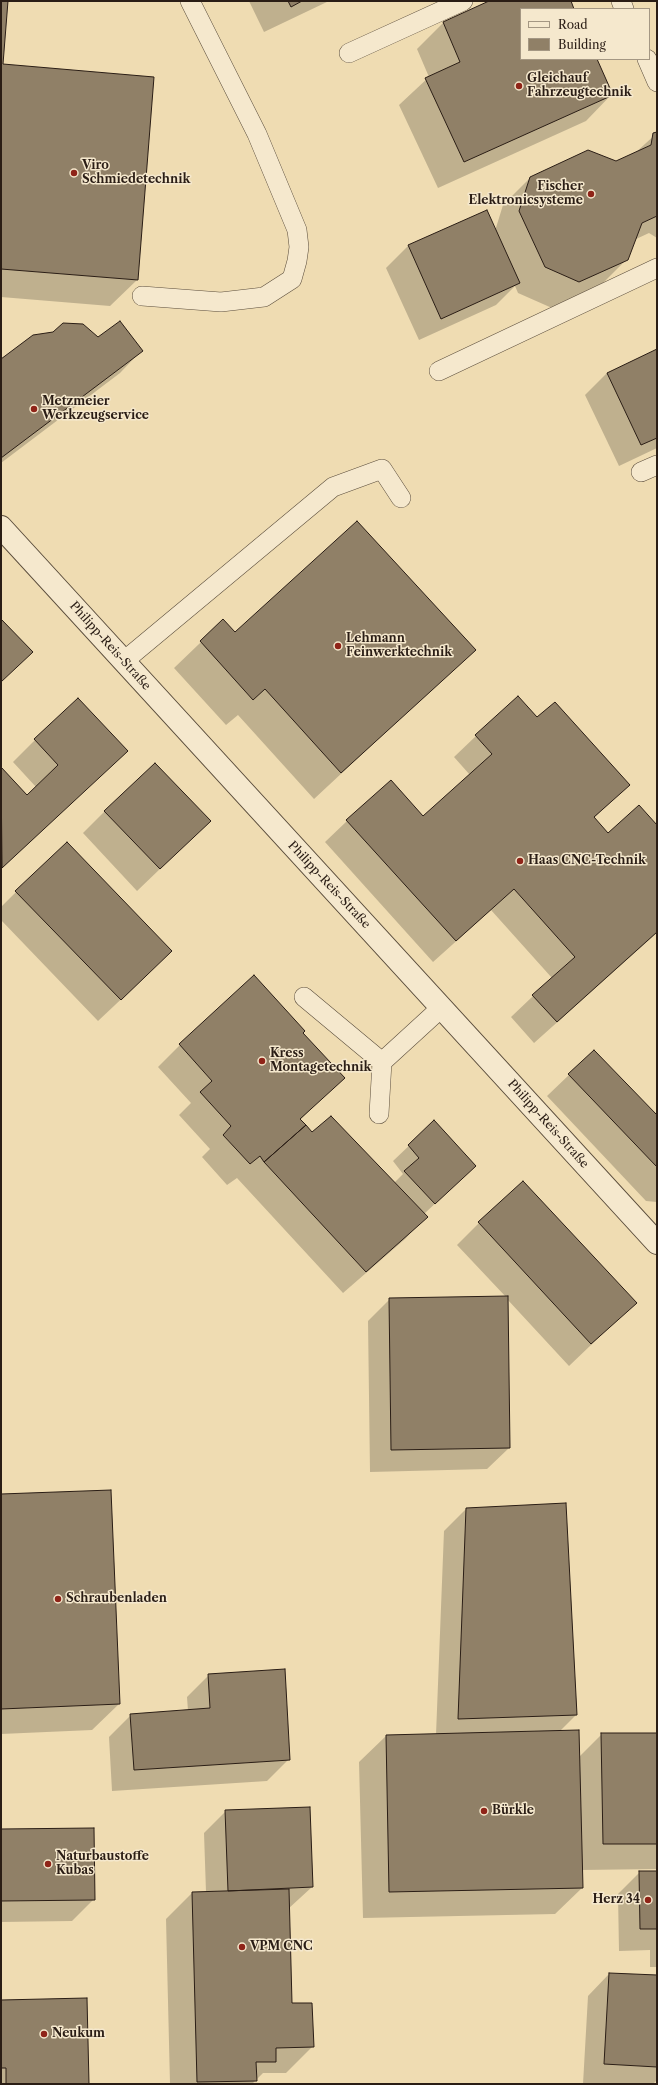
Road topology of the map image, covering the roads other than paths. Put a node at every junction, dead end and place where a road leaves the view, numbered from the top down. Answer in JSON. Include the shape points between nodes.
{"nodes":[{"id":1,"x":190,"y":1,"type":"edge"},
{"id":2,"x":463,"y":1,"type":"edge"},
{"id":3,"x":349,"y":53,"type":"dead end"},
{"id":4,"x":647,"y":60,"type":"edge"},
{"id":5,"x":657,"y":82,"type":"edge"},
{"id":6,"x":657,"y":268,"type":"edge"},
{"id":7,"x":142,"y":296,"type":"dead end"},
{"id":8,"x":439,"y":371,"type":"dead end"},
{"id":9,"x":401,"y":498,"type":"dead end"},
{"id":10,"x":1,"y":527,"type":"edge"},
{"id":11,"x":124,"y":661,"type":"junction"},
{"id":12,"x":304,"y":997,"type":"dead end"},
{"id":13,"x":441,"y":1008,"type":"junction"},
{"id":14,"x":382,"y":1062,"type":"junction"},
{"id":15,"x":379,"y":1114,"type":"dead end"},
{"id":16,"x":657,"y":1243,"type":"edge"}],
"edges":[{"from":1,"to":7,"type":"lane","via":[[257,134],[297,230],[297,261],[292,279],[264,297],[221,302]]},
{"from":2,"to":3,"type":"lane"},
{"from":4,"to":5,"type":"lane"},
{"from":6,"to":8,"type":"lane"},
{"from":9,"to":11,"type":"lane","via":[[382,470],[333,487]]},
{"from":10,"to":11,"type":"street","name":"Philipp-Reis-Straße"},
{"from":11,"to":13,"type":"street","name":"Philipp-Reis-Straße"},
{"from":12,"to":14,"type":"lane"},
{"from":13,"to":14,"type":"lane"},
{"from":13,"to":16,"type":"street","name":"Philipp-Reis-Straße"},
{"from":14,"to":15,"type":"lane"}]}
